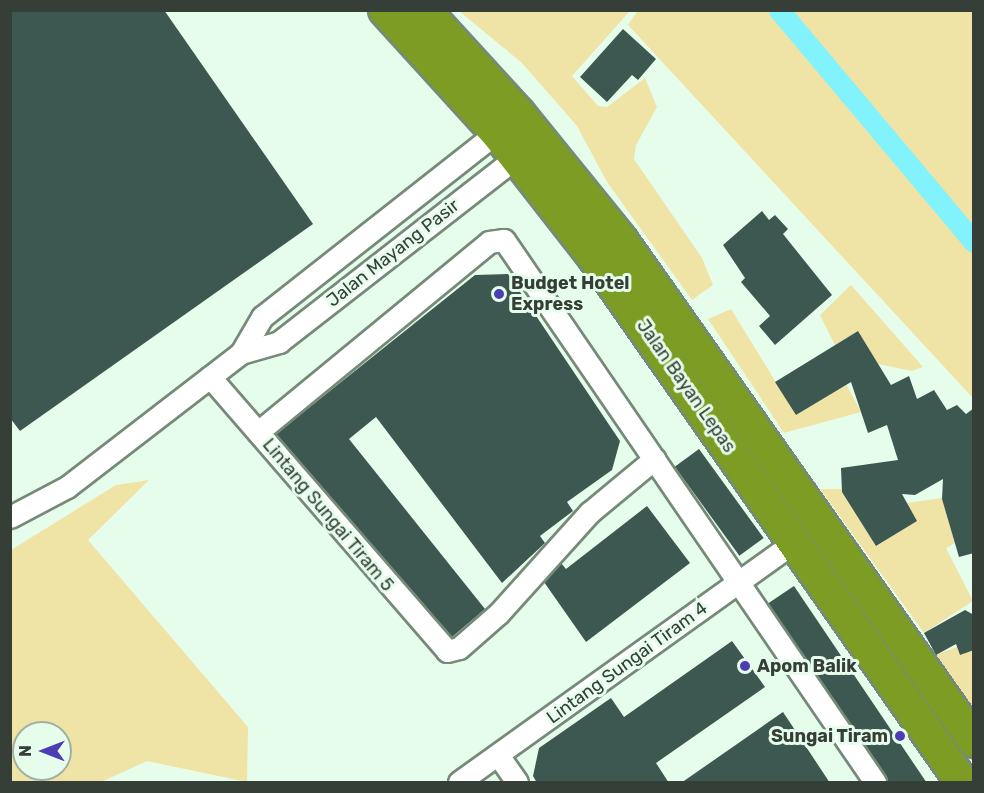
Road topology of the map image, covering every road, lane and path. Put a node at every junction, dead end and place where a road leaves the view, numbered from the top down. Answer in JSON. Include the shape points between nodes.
{"nodes":[{"id":1,"x":385,"y":10,"type":"edge"},
{"id":2,"x":424,"y":10,"type":"edge"},
{"id":3,"x":446,"y":34,"type":"junction"},
{"id":4,"x":508,"y":123,"type":"junction"},
{"id":5,"x":528,"y":149,"type":"junction"},
{"id":6,"x":603,"y":216,"type":"junction"},
{"id":7,"x":241,"y":352,"type":"junction"},
{"id":8,"x":210,"y":377,"type":"junction"},
{"id":9,"x":258,"y":432,"type":"junction"},
{"id":10,"x":654,"y":459,"type":"junction"},
{"id":11,"x":10,"y":517,"type":"edge"},
{"id":12,"x":794,"y":542,"type":"junction"},
{"id":13,"x":740,"y":581,"type":"junction"},
{"id":14,"x":974,"y":741,"type":"edge"},
{"id":15,"x":498,"y":755,"type":"junction"},
{"id":16,"x":459,"y":783,"type":"edge"},
{"id":17,"x":517,"y":783,"type":"edge"},
{"id":18,"x":875,"y":783,"type":"edge"},
{"id":19,"x":962,"y":783,"type":"edge"}],
"edges":[{"from":1,"to":4,"type":"highway","name":"Jalan Bayan Lepas"},
{"from":2,"to":3,"type":"highway","name":"Jalan Bayan Lepas"},
{"from":3,"to":4,"type":"highway","name":"Jalan Bayan Lepas"},
{"from":3,"to":6,"type":"highway","via":[[519,92],[566,148]]},
{"from":4,"to":5,"type":"highway","name":"Jalan Bayan Lepas"},
{"from":4,"to":7,"type":"street","name":"Jalan Mayang Pasir","via":[[262,317]]},
{"from":5,"to":6,"type":"highway","name":"Jalan Bayan Lepas"},
{"from":5,"to":7,"type":"street","name":"Jalan Mayang Pasir","via":[[279,342]]},
{"from":5,"to":12,"type":"highway","name":"Jalan Bayan Lepas","via":[[594,257]]},
{"from":6,"to":14,"type":"highway","name":"Jalan Bayan Lepas"},
{"from":7,"to":8,"type":"street","name":"Jalan Mayang Pasir"},
{"from":8,"to":9,"type":"street","name":"Lintang Sungai Tiram 5"},
{"from":8,"to":11,"type":"street","name":"Jalan Mayang Pasir","via":[[67,487]]},
{"from":9,"to":10,"type":"street","name":"Lintang Sungai Tiram 5","via":[[447,651],[459,648],[499,613],[589,513]]},
{"from":9,"to":10,"type":"street","via":[[489,242],[504,240]]},
{"from":10,"to":13,"type":"street"},
{"from":12,"to":13,"type":"street","name":"Lintang Sungai Tiram 4"},
{"from":12,"to":19,"type":"highway","name":"Jalan Bayan Lepas"},
{"from":13,"to":15,"type":"street","name":"Lintang Sungai Tiram 4"},
{"from":13,"to":18,"type":"street"},
{"from":15,"to":16,"type":"street","name":"Lintang Sungai Tiram 4"},
{"from":15,"to":17,"type":"street"}]}
